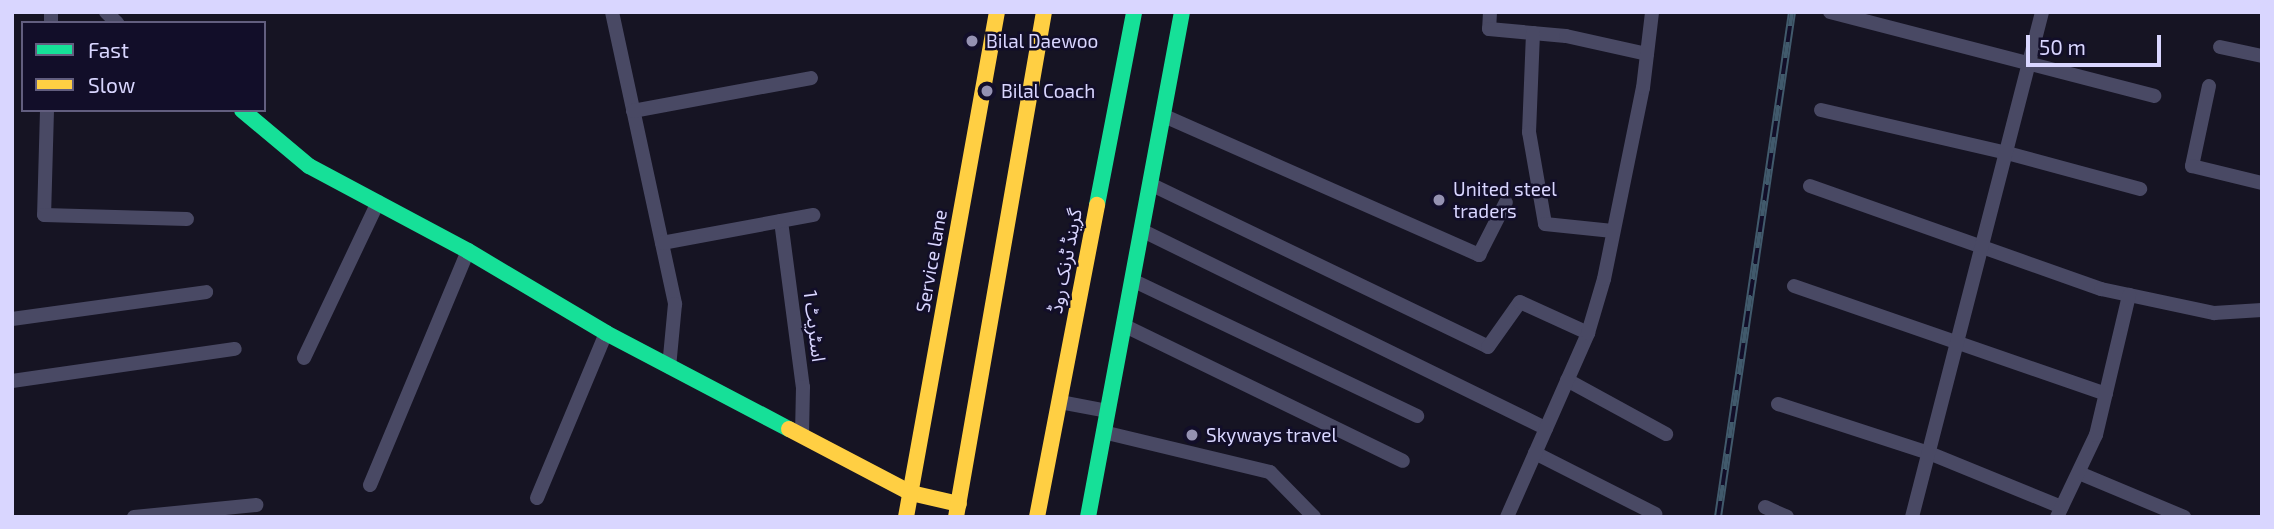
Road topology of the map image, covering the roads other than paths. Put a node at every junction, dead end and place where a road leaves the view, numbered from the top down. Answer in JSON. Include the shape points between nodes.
{"nodes":[{"id":1,"x":612,"y":12,"type":"edge"},
{"id":2,"x":997,"y":12,"type":"edge"},
{"id":3,"x":1044,"y":12,"type":"edge"},
{"id":4,"x":1134,"y":12,"type":"edge"},
{"id":5,"x":1182,"y":12,"type":"edge"},
{"id":6,"x":1490,"y":12,"type":"edge"},
{"id":7,"x":1652,"y":12,"type":"edge"},
{"id":8,"x":1830,"y":12,"type":"edge"},
{"id":9,"x":2042,"y":12,"type":"edge"},
{"id":10,"x":1533,"y":33,"type":"junction"},
{"id":11,"x":2220,"y":47,"type":"dead end"},
{"id":12,"x":1647,"y":54,"type":"junction"},
{"id":13,"x":2262,"y":56,"type":"edge"},
{"id":14,"x":2028,"y":64,"type":"junction"},
{"id":15,"x":811,"y":78,"type":"dead end"},
{"id":16,"x":2209,"y":86,"type":"dead end"},
{"id":17,"x":2154,"y":96,"type":"dead end"},
{"id":18,"x":1821,"y":110,"type":"dead end"},
{"id":19,"x":633,"y":111,"type":"junction"},
{"id":20,"x":47,"y":112,"type":"edge"},
{"id":21,"x":244,"y":112,"type":"edge"},
{"id":22,"x":1162,"y":115,"type":"junction"},
{"id":23,"x":2007,"y":153,"type":"junction"},
{"id":24,"x":2262,"y":183,"type":"edge"},
{"id":25,"x":1150,"y":184,"type":"junction"},
{"id":26,"x":1810,"y":186,"type":"dead end"},
{"id":27,"x":2140,"y":189,"type":"dead end"},
{"id":28,"x":377,"y":202,"type":"junction"},
{"id":29,"x":1506,"y":202,"type":"dead end"},
{"id":30,"x":813,"y":215,"type":"dead end"},
{"id":31,"x":187,"y":219,"type":"dead end"},
{"id":32,"x":781,"y":221,"type":"junction"},
{"id":33,"x":1141,"y":230,"type":"junction"},
{"id":34,"x":1613,"y":231,"type":"junction"},
{"id":35,"x":662,"y":243,"type":"junction"},
{"id":36,"x":1980,"y":249,"type":"junction"},
{"id":37,"x":468,"y":251,"type":"junction"},
{"id":38,"x":1132,"y":280,"type":"junction"},
{"id":39,"x":1794,"y":286,"type":"dead end"},
{"id":40,"x":206,"y":292,"type":"dead end"},
{"id":41,"x":2129,"y":295,"type":"junction"},
{"id":42,"x":2262,"y":310,"type":"edge"},
{"id":43,"x":12,"y":319,"type":"edge"},
{"id":44,"x":1124,"y":325,"type":"junction"},
{"id":45,"x":606,"y":333,"type":"junction"},
{"id":46,"x":1588,"y":333,"type":"junction"},
{"id":47,"x":1958,"y":340,"type":"junction"},
{"id":48,"x":235,"y":349,"type":"dead end"},
{"id":49,"x":304,"y":358,"type":"dead end"},
{"id":50,"x":669,"y":367,"type":"junction"},
{"id":51,"x":1567,"y":380,"type":"junction"},
{"id":52,"x":12,"y":381,"type":"edge"},
{"id":53,"x":2106,"y":394,"type":"junction"},
{"id":54,"x":1060,"y":402,"type":"junction"},
{"id":55,"x":1778,"y":404,"type":"dead end"},
{"id":56,"x":1108,"y":411,"type":"junction"},
{"id":57,"x":1418,"y":416,"type":"dead end"},
{"id":58,"x":1546,"y":428,"type":"junction"},
{"id":59,"x":1103,"y":432,"type":"junction"},
{"id":60,"x":1666,"y":434,"type":"dead end"},
{"id":61,"x":802,"y":436,"type":"junction"},
{"id":62,"x":1535,"y":453,"type":"junction"},
{"id":63,"x":1930,"y":453,"type":"junction"},
{"id":64,"x":1403,"y":461,"type":"dead end"},
{"id":65,"x":2078,"y":473,"type":"junction"},
{"id":66,"x":370,"y":485,"type":"dead end"},
{"id":67,"x":911,"y":493,"type":"junction"},
{"id":68,"x":537,"y":498,"type":"dead end"},
{"id":69,"x":256,"y":505,"type":"dead end"},
{"id":70,"x":1765,"y":507,"type":"dead end"},
{"id":71,"x":958,"y":510,"type":"edge"},
{"id":72,"x":2059,"y":512,"type":"edge"},
{"id":73,"x":1655,"y":514,"type":"dead end"},
{"id":74,"x":134,"y":517,"type":"edge"},
{"id":75,"x":906,"y":517,"type":"edge"},
{"id":76,"x":1037,"y":517,"type":"edge"},
{"id":77,"x":1088,"y":517,"type":"edge"},
{"id":78,"x":1314,"y":517,"type":"edge"},
{"id":79,"x":1507,"y":517,"type":"edge"},
{"id":80,"x":1787,"y":517,"type":"edge"},
{"id":81,"x":1912,"y":517,"type":"edge"},
{"id":82,"x":2184,"y":517,"type":"edge"}],
"edges":[{"from":1,"to":19,"type":"street"},
{"from":2,"to":67,"type":"main road","name":"Service lane"},
{"from":3,"to":71,"type":"main road"},
{"from":4,"to":54,"type":"main road","name":"گرینڈ ٹرنک روڈ"},
{"from":5,"to":22,"type":"main road"},
{"from":6,"to":10,"type":"street","via":[[1489,29]]},
{"from":7,"to":12,"type":"street"},
{"from":8,"to":14,"type":"street"},
{"from":9,"to":14,"type":"street"},
{"from":10,"to":12,"type":"street"},
{"from":10,"to":34,"type":"street","via":[[1530,132],[1545,224]]},
{"from":11,"to":13,"type":"street"},
{"from":12,"to":34,"type":"street"},
{"from":14,"to":17,"type":"street"},
{"from":14,"to":23,"type":"street"},
{"from":15,"to":19,"type":"street"},
{"from":16,"to":24,"type":"street","via":[[2192,166]]},
{"from":18,"to":23,"type":"street"},
{"from":19,"to":35,"type":"street"},
{"from":20,"to":31,"type":"street","via":[[44,215]]},
{"from":21,"to":28,"type":"main road","via":[[309,166]]},
{"from":22,"to":25,"type":"main road"},
{"from":22,"to":29,"type":"street","via":[[1479,255]]},
{"from":23,"to":27,"type":"street"},
{"from":23,"to":36,"type":"street"},
{"from":25,"to":33,"type":"main road"},
{"from":25,"to":46,"type":"street","via":[[1488,347],[1520,302]]},
{"from":26,"to":36,"type":"street"},
{"from":28,"to":37,"type":"main road"},
{"from":28,"to":49,"type":"street"},
{"from":30,"to":32,"type":"street"},
{"from":32,"to":35,"type":"street"},
{"from":32,"to":61,"type":"street","name":"اسٹریٹ 1","via":[[803,387]]},
{"from":33,"to":38,"type":"main road"},
{"from":33,"to":58,"type":"street"},
{"from":34,"to":46,"type":"street"},
{"from":35,"to":50,"type":"street","via":[[676,304]]},
{"from":36,"to":41,"type":"street"},
{"from":36,"to":47,"type":"street"},
{"from":37,"to":45,"type":"main road"},
{"from":37,"to":66,"type":"street"},
{"from":38,"to":44,"type":"main road"},
{"from":38,"to":57,"type":"street"},
{"from":39,"to":47,"type":"street"},
{"from":40,"to":43,"type":"street"},
{"from":41,"to":42,"type":"street","via":[[2214,313]]},
{"from":41,"to":53,"type":"street"},
{"from":44,"to":56,"type":"main road"},
{"from":44,"to":64,"type":"street"},
{"from":45,"to":50,"type":"main road"},
{"from":45,"to":68,"type":"street"},
{"from":46,"to":51,"type":"street"},
{"from":47,"to":53,"type":"street"},
{"from":47,"to":63,"type":"street"},
{"from":48,"to":52,"type":"street"},
{"from":50,"to":61,"type":"main road"},
{"from":51,"to":58,"type":"street"},
{"from":51,"to":60,"type":"street"},
{"from":53,"to":65,"type":"street","via":[[2096,435]]},
{"from":54,"to":56,"type":"street"},
{"from":54,"to":76,"type":"main road","name":"گرینڈ ٹرنک روڈ"},
{"from":55,"to":63,"type":"street"},
{"from":56,"to":59,"type":"main road"},
{"from":58,"to":62,"type":"street"},
{"from":59,"to":77,"type":"main road"},
{"from":59,"to":78,"type":"street","via":[[1270,472]]},
{"from":61,"to":67,"type":"main road"},
{"from":62,"to":73,"type":"street"},
{"from":62,"to":79,"type":"street"},
{"from":63,"to":72,"type":"street"},
{"from":63,"to":81,"type":"street"},
{"from":65,"to":72,"type":"street"},
{"from":65,"to":82,"type":"street"},
{"from":67,"to":71,"type":"main road"},
{"from":67,"to":75,"type":"main road","name":"Service lane"},
{"from":69,"to":74,"type":"street"},
{"from":70,"to":80,"type":"street"}]}
